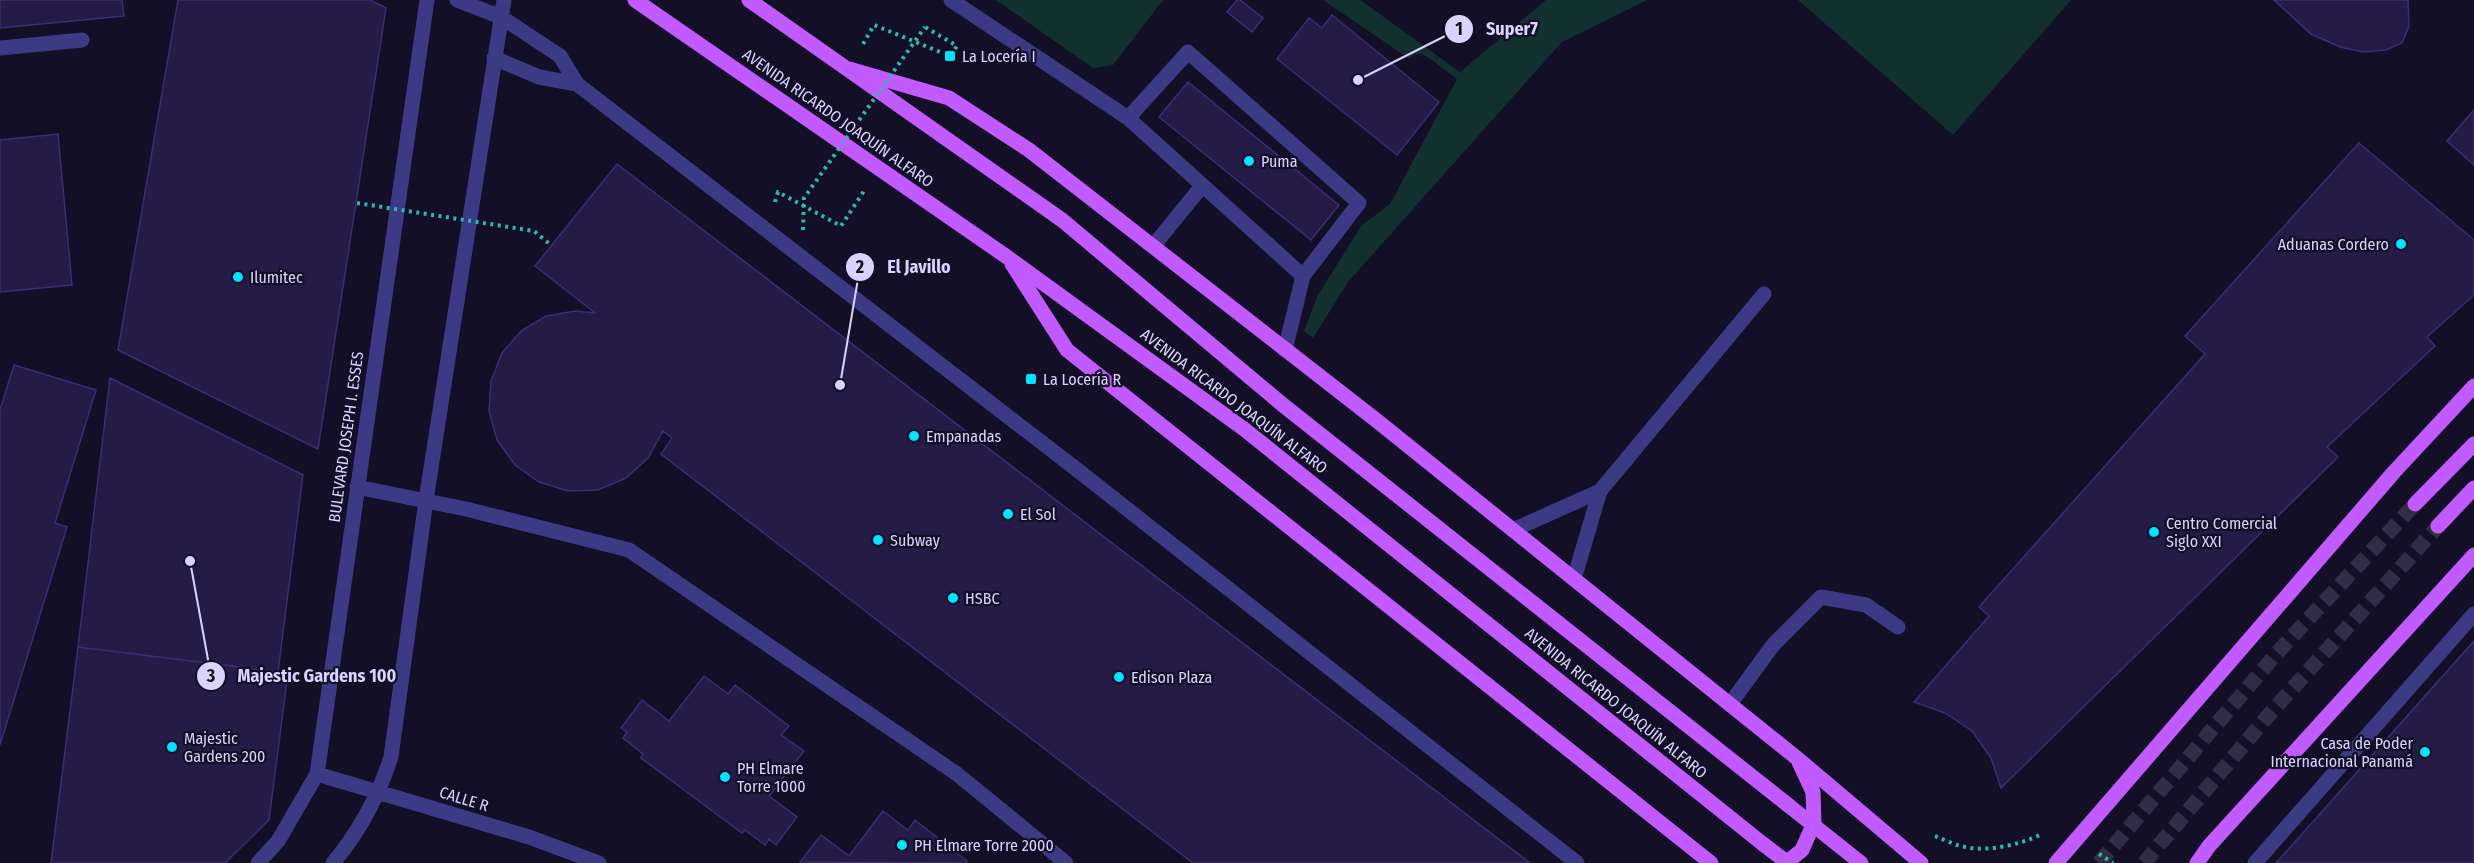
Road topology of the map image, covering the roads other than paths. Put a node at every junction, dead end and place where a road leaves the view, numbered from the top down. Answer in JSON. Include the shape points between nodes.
{"nodes":[{"id":1,"x":427,"y":0,"type":"edge"},
{"id":2,"x":457,"y":0,"type":"edge"},
{"id":3,"x":504,"y":0,"type":"edge"},
{"id":4,"x":635,"y":0,"type":"edge"},
{"id":5,"x":749,"y":0,"type":"edge"},
{"id":6,"x":951,"y":0,"type":"edge"},
{"id":7,"x":501,"y":17,"type":"junction"},
{"id":8,"x":82,"y":40,"type":"dead end"},
{"id":9,"x":0,"y":48,"type":"edge"},
{"id":10,"x":494,"y":58,"type":"junction"},
{"id":11,"x":849,"y":69,"type":"junction"},
{"id":12,"x":577,"y":84,"type":"junction"},
{"id":13,"x":1128,"y":118,"type":"junction"},
{"id":14,"x":1202,"y":186,"type":"junction"},
{"id":15,"x":1154,"y":245,"type":"junction"},
{"id":16,"x":1007,"y":257,"type":"junction"},
{"id":17,"x":1303,"y":276,"type":"junction"},
{"id":18,"x":1764,"y":294,"type":"dead end"},
{"id":19,"x":1285,"y":350,"type":"junction"},
{"id":20,"x":2474,"y":386,"type":"edge"},
{"id":21,"x":2474,"y":444,"type":"edge"},
{"id":22,"x":357,"y":487,"type":"junction"},
{"id":23,"x":2474,"y":488,"type":"edge"},
{"id":24,"x":1600,"y":491,"type":"junction"},
{"id":25,"x":426,"y":500,"type":"junction"},
{"id":26,"x":2415,"y":504,"type":"tunnel mouth"},
{"id":27,"x":2438,"y":526,"type":"tunnel mouth"},
{"id":28,"x":1513,"y":530,"type":"junction"},
{"id":29,"x":2474,"y":555,"type":"edge"},
{"id":30,"x":1574,"y":579,"type":"junction"},
{"id":31,"x":2474,"y":615,"type":"edge"},
{"id":32,"x":1898,"y":627,"type":"dead end"},
{"id":33,"x":1730,"y":704,"type":"junction"},
{"id":34,"x":1798,"y":759,"type":"junction"},
{"id":35,"x":317,"y":774,"type":"junction"},
{"id":36,"x":379,"y":792,"type":"junction"},
{"id":37,"x":258,"y":863,"type":"edge"},
{"id":38,"x":333,"y":863,"type":"edge"},
{"id":39,"x":599,"y":863,"type":"edge"},
{"id":40,"x":1066,"y":863,"type":"edge"},
{"id":41,"x":1577,"y":863,"type":"edge"},
{"id":42,"x":1711,"y":863,"type":"edge"},
{"id":43,"x":1787,"y":863,"type":"edge"},
{"id":44,"x":1861,"y":863,"type":"edge"},
{"id":45,"x":1921,"y":863,"type":"edge"},
{"id":46,"x":2056,"y":863,"type":"edge"},
{"id":47,"x":2197,"y":863,"type":"edge"},
{"id":48,"x":2255,"y":863,"type":"edge"}],
"edges":[{"from":1,"to":22,"type":"street","name":"BULEVARD JOSEPH I. ESSES"},
{"from":2,"to":7,"type":"street"},
{"from":3,"to":7,"type":"street"},
{"from":4,"to":16,"type":"main road","name":"AVENIDA RICARDO JOAQUÍN ALFARO"},
{"from":5,"to":11,"type":"main road","name":"AVENIDA RICARDO JOAQUÍN ALFARO"},
{"from":6,"to":13,"type":"street"},
{"from":7,"to":10,"type":"street"},
{"from":7,"to":12,"type":"street","via":[[560,56]]},
{"from":8,"to":9,"type":"street"},
{"from":10,"to":12,"type":"street","via":[[539,77]]},
{"from":10,"to":25,"type":"street"},
{"from":11,"to":15,"type":"main road","via":[[949,98],[1029,150]]},
{"from":11,"to":44,"type":"main road","name":"AVENIDA RICARDO JOAQUÍN ALFARO","bridge":true,"via":[[1062,220],[1283,405]]},
{"from":12,"to":41,"type":"street","via":[[1080,472]]},
{"from":13,"to":14,"type":"street"},
{"from":13,"to":17,"type":"street","via":[[1188,52],[1359,203]]},
{"from":14,"to":15,"type":"street"},
{"from":14,"to":17,"type":"street"},
{"from":15,"to":19,"type":"main road"},
{"from":16,"to":42,"type":"main road","via":[[1067,350]]},
{"from":16,"to":43,"type":"main road","name":"AVENIDA RICARDO JOAQUÍN ALFARO","bridge":true,"via":[[1244,429]]},
{"from":17,"to":19,"type":"street"},
{"from":18,"to":24,"type":"street"},
{"from":19,"to":28,"type":"main road"},
{"from":20,"to":46,"type":"main road","via":[[2394,472]]},
{"from":21,"to":26,"type":"main road"},
{"from":22,"to":25,"type":"street"},
{"from":22,"to":35,"type":"street","name":"BULEVARD JOSEPH I. ESSES"},
{"from":23,"to":27,"type":"main road"},
{"from":24,"to":28,"type":"street"},
{"from":24,"to":30,"type":"street"},
{"from":25,"to":36,"type":"street","via":[[392,757]]},
{"from":25,"to":40,"type":"street","via":[[629,550],[957,774]]},
{"from":28,"to":30,"type":"main road"},
{"from":29,"to":47,"type":"main road"},
{"from":30,"to":33,"type":"main road"},
{"from":31,"to":48,"type":"street"},
{"from":32,"to":33,"type":"street","via":[[1866,605],[1821,597],[1773,645]]},
{"from":33,"to":34,"type":"main road"},
{"from":34,"to":43,"type":"main road","via":[[1813,792],[1814,823],[1802,850]]},
{"from":34,"to":45,"type":"main road"},
{"from":35,"to":36,"type":"street","name":"CALLE R"},
{"from":35,"to":37,"type":"street","name":"BULEVARD JOSEPH I. ESSES","via":[[278,841]]},
{"from":36,"to":38,"type":"street","via":[[353,839]]},
{"from":36,"to":39,"type":"street","name":"CALLE R","via":[[529,837]]}]}
